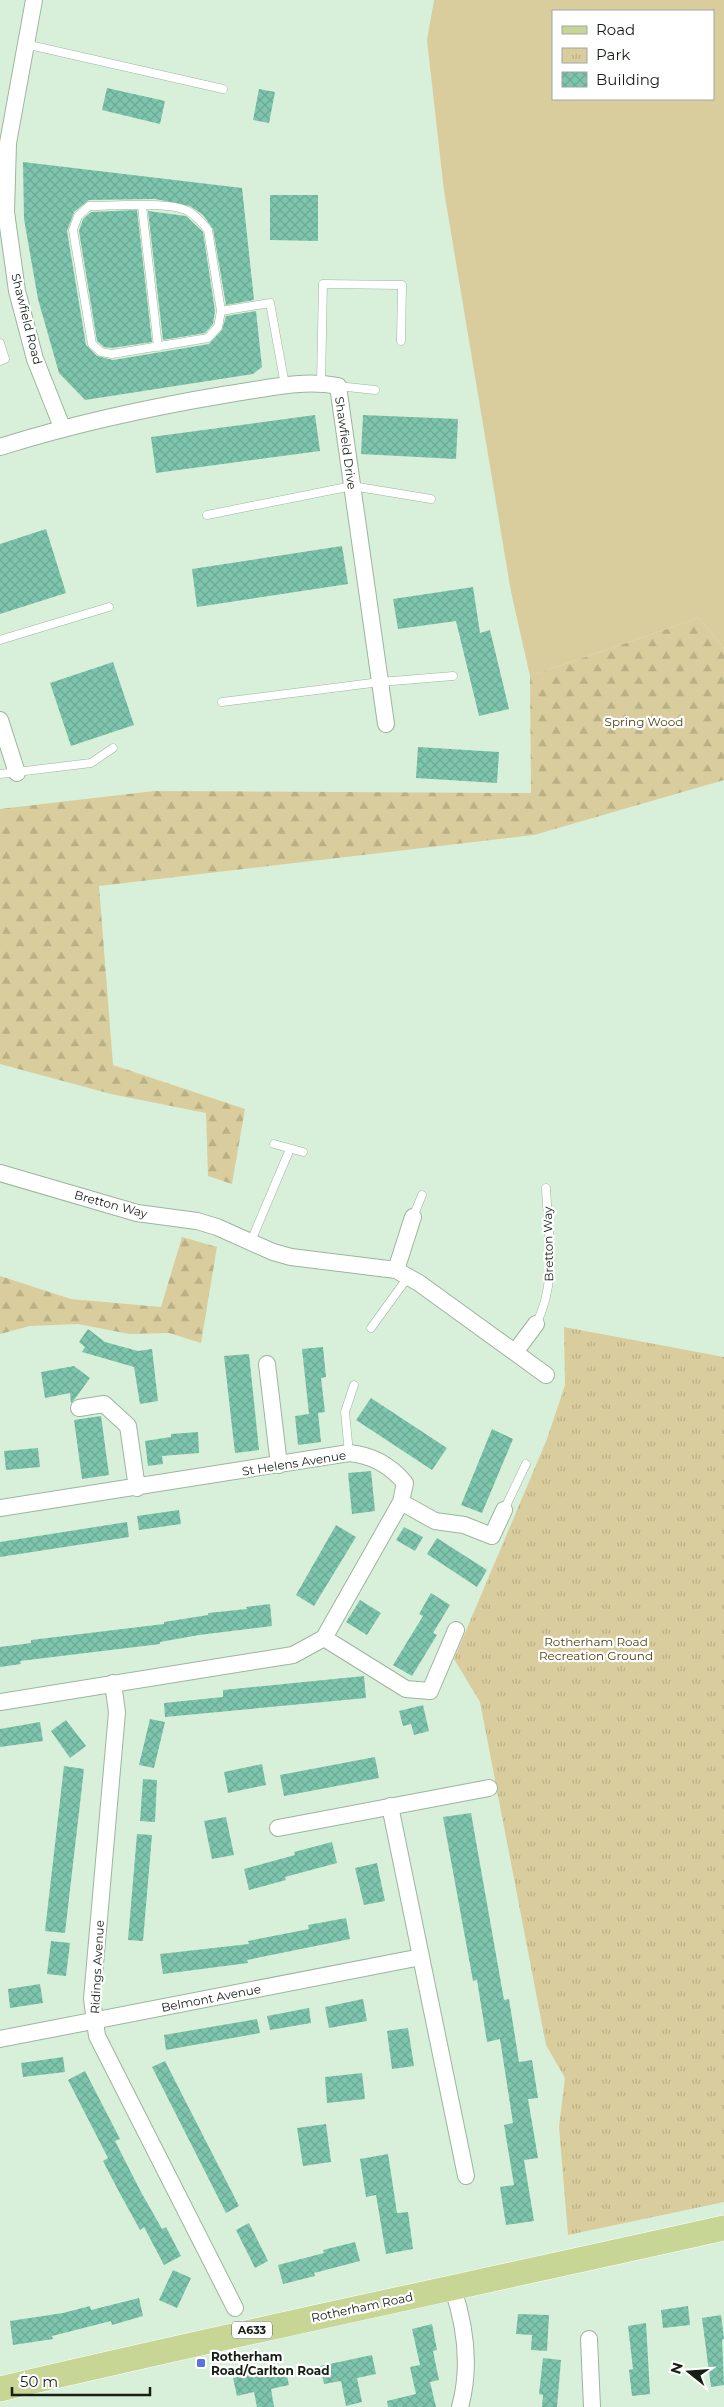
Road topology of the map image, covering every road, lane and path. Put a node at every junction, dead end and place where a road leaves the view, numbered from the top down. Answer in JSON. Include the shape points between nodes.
{"nodes":[{"id":1,"x":32,"y":0,"type":"edge"},
{"id":2,"x":25,"y":44,"type":"junction"},
{"id":3,"x":223,"y":89,"type":"dead end"},
{"id":4,"x":142,"y":206,"type":"junction"},
{"id":5,"x":3,"y":213,"type":"edge"},
{"id":6,"x":221,"y":311,"type":"junction"},
{"id":7,"x":401,"y":341,"type":"dead end"},
{"id":8,"x":0,"y":342,"type":"edge"},
{"id":9,"x":158,"y":347,"type":"junction"},
{"id":10,"x":0,"y":361,"type":"edge"},
{"id":11,"x":321,"y":383,"type":"junction"},
{"id":12,"x":286,"y":385,"type":"junction"},
{"id":13,"x":338,"y":386,"type":"junction"},
{"id":14,"x":375,"y":390,"type":"dead end"},
{"id":15,"x":62,"y":427,"type":"junction"},
{"id":16,"x":0,"y":447,"type":"edge"},
{"id":17,"x":352,"y":486,"type":"junction"},
{"id":18,"x":431,"y":499,"type":"dead end"},
{"id":19,"x":207,"y":515,"type":"dead end"},
{"id":20,"x":109,"y":607,"type":"dead end"},
{"id":21,"x":0,"y":640,"type":"edge"},
{"id":22,"x":453,"y":676,"type":"dead end"},
{"id":23,"x":380,"y":682,"type":"junction"},
{"id":24,"x":222,"y":702,"type":"dead end"},
{"id":25,"x":0,"y":720,"type":"edge"},
{"id":26,"x":386,"y":724,"type":"dead end"},
{"id":27,"x":113,"y":748,"type":"dead end"},
{"id":28,"x":17,"y":773,"type":"junction"},
{"id":29,"x":0,"y":774,"type":"edge"},
{"id":30,"x":274,"y":1144,"type":"dead end"},
{"id":31,"x":290,"y":1148,"type":"junction"},
{"id":32,"x":303,"y":1152,"type":"dead end"},
{"id":33,"x":0,"y":1173,"type":"edge"},
{"id":34,"x":546,"y":1188,"type":"dead end"},
{"id":35,"x":422,"y":1195,"type":"dead end"},
{"id":36,"x":413,"y":1217,"type":"joint"},
{"id":37,"x":250,"y":1241,"type":"junction"},
{"id":38,"x":402,"y":1273,"type":"junction"},
{"id":39,"x":536,"y":1324,"type":"joint"},
{"id":40,"x":372,"y":1328,"type":"dead end"},
{"id":41,"x":515,"y":1352,"type":"junction"},
{"id":42,"x":266,"y":1364,"type":"dead end"},
{"id":43,"x":546,"y":1375,"type":"dead end"},
{"id":44,"x":354,"y":1385,"type":"dead end"},
{"id":45,"x":79,"y":1408,"type":"dead end"},
{"id":46,"x":348,"y":1453,"type":"junction"},
{"id":47,"x":526,"y":1464,"type":"dead end"},
{"id":48,"x":279,"y":1465,"type":"junction"},
{"id":49,"x":137,"y":1488,"type":"junction"},
{"id":50,"x":401,"y":1502,"type":"junction"},
{"id":51,"x":0,"y":1508,"type":"edge"},
{"id":52,"x":504,"y":1510,"type":"joint"},
{"id":53,"x":456,"y":1630,"type":"dead end"},
{"id":54,"x":324,"y":1638,"type":"junction"},
{"id":55,"x":113,"y":1683,"type":"junction"},
{"id":56,"x":0,"y":1702,"type":"edge"},
{"id":57,"x":489,"y":1788,"type":"dead end"},
{"id":58,"x":390,"y":1806,"type":"junction"},
{"id":59,"x":278,"y":1828,"type":"dead end"},
{"id":60,"x":421,"y":1957,"type":"junction"},
{"id":61,"x":94,"y":2022,"type":"junction"},
{"id":62,"x":0,"y":2039,"type":"edge"},
{"id":63,"x":466,"y":2176,"type":"dead end"},
{"id":64,"x":724,"y":2228,"type":"edge"},
{"id":65,"x":453,"y":2289,"type":"junction"},
{"id":66,"x":235,"y":2308,"type":"dead end"},
{"id":67,"x":589,"y":2339,"type":"dead end"},
{"id":68,"x":0,"y":2389,"type":"edge"},
{"id":69,"x":460,"y":2407,"type":"edge"},
{"id":70,"x":592,"y":2407,"type":"edge"}],
"edges":[{"from":1,"to":2,"type":"street","name":"Shawfield Road"},
{"from":2,"to":3,"type":"lane"},
{"from":2,"to":5,"type":"street","name":"Shawfield Road","via":[[8,143]]},
{"from":4,"to":6,"type":"lane","via":[[170,206],[186,210],[208,230]]},
{"from":4,"to":9,"type":"lane"},
{"from":4,"to":9,"type":"lane","via":[[89,206],[78,216],[73,230],[92,344],[101,352],[112,354]]},
{"from":5,"to":15,"type":"street","name":"Shawfield Road","via":[[17,291],[35,359]]},
{"from":6,"to":9,"type":"lane","via":[[218,327],[208,338]]},
{"from":6,"to":12,"type":"lane","via":[[270,303]]},
{"from":7,"to":11,"type":"lane","via":[[402,285],[323,284]]},
{"from":8,"to":10,"type":"lane","via":[[5,359]]},
{"from":11,"to":12,"type":"street","name":"Shawfield Drive"},
{"from":11,"to":13,"type":"street","name":"Shawfield Drive"},
{"from":12,"to":15,"type":"street","name":"Shawfield Drive","via":[[148,408]]},
{"from":13,"to":14,"type":"lane"},
{"from":13,"to":17,"type":"street","name":"Shawfield Drive"},
{"from":15,"to":16,"type":"street","name":"Shawfield Drive"},
{"from":17,"to":18,"type":"lane"},
{"from":17,"to":19,"type":"lane"},
{"from":17,"to":23,"type":"street","name":"Shawfield Drive"},
{"from":20,"to":21,"type":"lane"},
{"from":22,"to":23,"type":"lane"},
{"from":23,"to":24,"type":"lane"},
{"from":23,"to":26,"type":"street","name":"Shawfield Drive"},
{"from":25,"to":28,"type":"street"},
{"from":27,"to":28,"type":"lane","via":[[91,763]]},
{"from":28,"to":29,"type":"lane"},
{"from":30,"to":31,"type":"lane"},
{"from":31,"to":32,"type":"lane"},
{"from":31,"to":37,"type":"lane"},
{"from":33,"to":37,"type":"street","name":"Bretton Way","via":[[137,1213],[197,1221]]},
{"from":34,"to":39,"type":"lane","name":"Bretton Way","via":[[550,1276],[543,1312]]},
{"from":35,"to":36,"type":"lane"},
{"from":36,"to":38,"type":"street"},
{"from":37,"to":38,"type":"street","name":"Bretton Way","via":[[291,1257]]},
{"from":38,"to":40,"type":"lane"},
{"from":38,"to":41,"type":"street","name":"Bretton Way"},
{"from":39,"to":41,"type":"street","name":"Bretton Way"},
{"from":41,"to":43,"type":"street","name":"Bretton Way"},
{"from":42,"to":48,"type":"street"},
{"from":44,"to":46,"type":"lane","via":[[345,1412]]},
{"from":45,"to":49,"type":"street","via":[[104,1404],[128,1426]]},
{"from":46,"to":48,"type":"street","name":"St Helens Avenue"},
{"from":46,"to":50,"type":"street","name":"St Helens Avenue","via":[[366,1454],[395,1472],[405,1484]]},
{"from":47,"to":52,"type":"lane"},
{"from":48,"to":49,"type":"street","name":"St Helens Avenue"},
{"from":49,"to":51,"type":"street","name":"St Helens Avenue"},
{"from":50,"to":52,"type":"street","via":[[435,1521],[464,1526],[492,1536]]},
{"from":50,"to":54,"type":"street"},
{"from":53,"to":54,"type":"street","via":[[430,1691],[406,1689]]},
{"from":54,"to":55,"type":"street","via":[[293,1655]]},
{"from":55,"to":56,"type":"street"},
{"from":55,"to":61,"type":"street","name":"Ridings Avenue","via":[[117,1712],[92,1999]]},
{"from":57,"to":58,"type":"street"},
{"from":58,"to":59,"type":"street"},
{"from":58,"to":60,"type":"street"},
{"from":60,"to":61,"type":"street","name":"Belmont Avenue"},
{"from":60,"to":63,"type":"street"},
{"from":61,"to":62,"type":"street","name":"Belmont Avenue"},
{"from":61,"to":66,"type":"street","name":"Ridings Avenue","via":[[97,2036]]},
{"from":64,"to":65,"type":"main road","name":"Rotherham Road","number":"A633"},
{"from":65,"to":68,"type":"main road","name":"Rotherham Road","number":"A633","via":[[246,2331]]},
{"from":65,"to":69,"type":"street","via":[[468,2356],[467,2383]]},
{"from":67,"to":70,"type":"street"}]}
